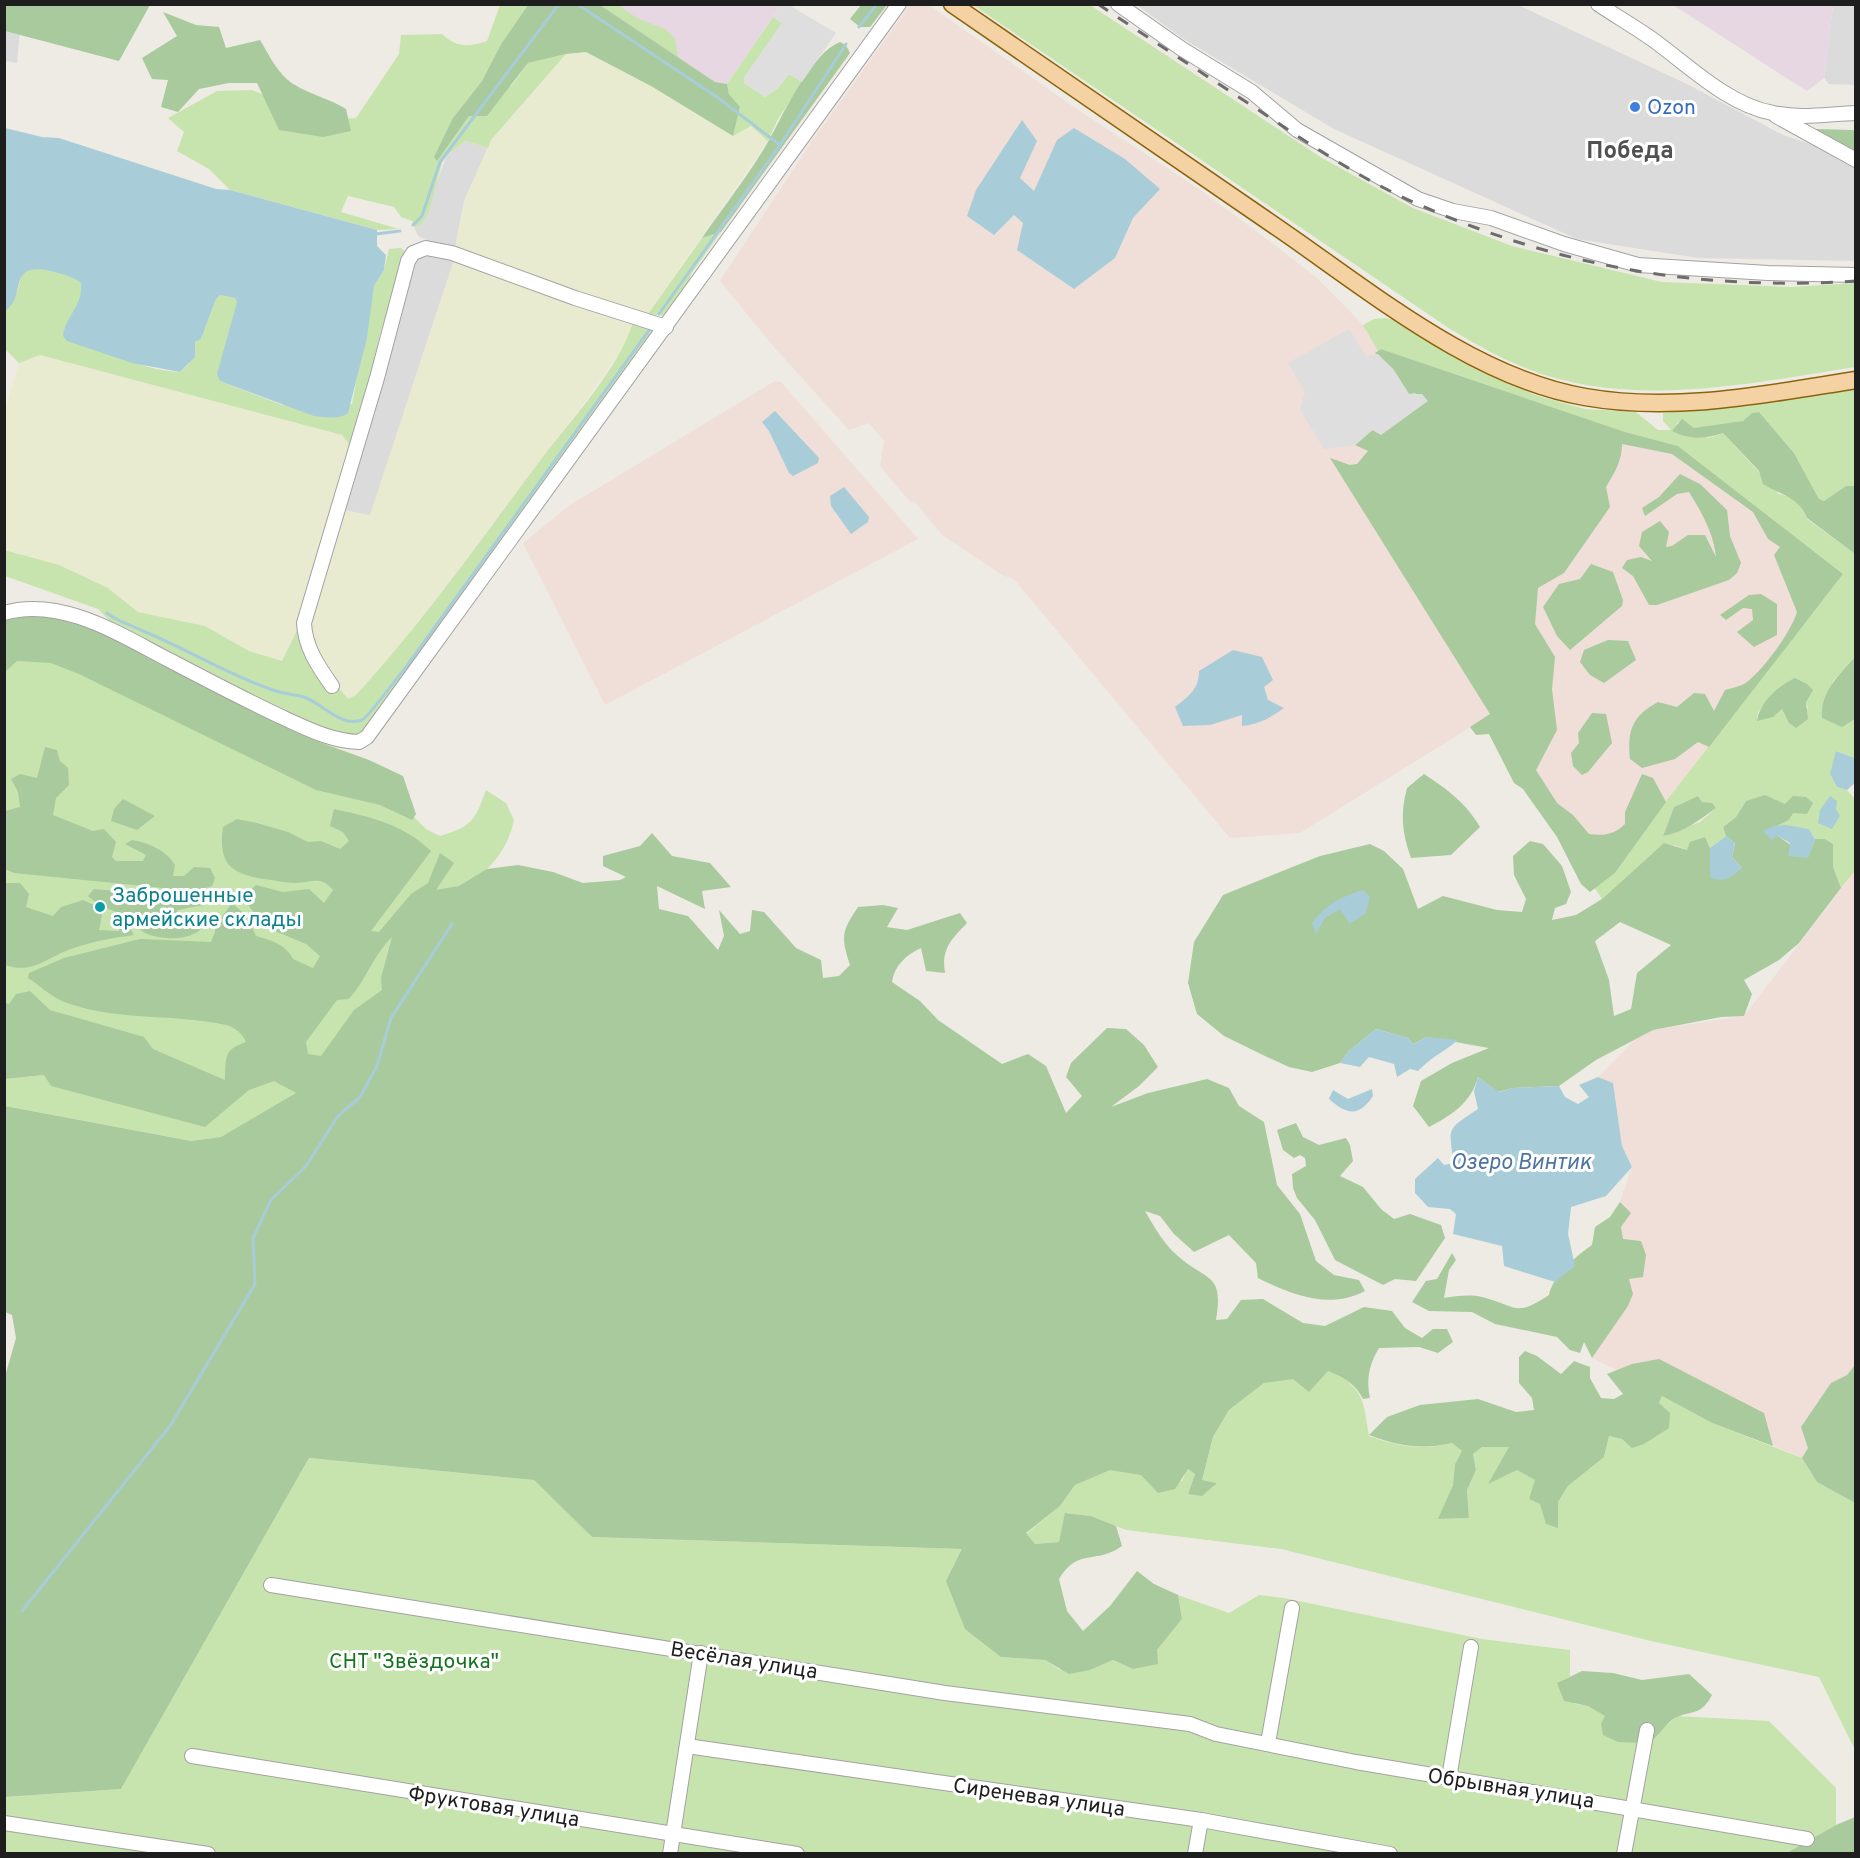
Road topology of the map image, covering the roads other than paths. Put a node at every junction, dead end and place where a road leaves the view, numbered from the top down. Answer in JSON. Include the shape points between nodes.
{"nodes":[{"id":1,"x":899,"y":4,"type":"edge"},
{"id":2,"x":952,"y":4,"type":"edge"},
{"id":3,"x":1118,"y":4,"type":"edge"},
{"id":4,"x":1598,"y":4,"type":"edge"},
{"id":5,"x":1856,"y":112,"type":"edge"},
{"id":6,"x":1773,"y":113,"type":"junction"},
{"id":7,"x":1856,"y":160,"type":"edge"},
{"id":8,"x":1856,"y":275,"type":"edge"},
{"id":9,"x":666,"y":327,"type":"junction"},
{"id":10,"x":1856,"y":380,"type":"edge"},
{"id":11,"x":4,"y":613,"type":"edge"},
{"id":12,"x":332,"y":686,"type":"dead end"},
{"id":13,"x":271,"y":1586,"type":"dead end"},
{"id":14,"x":1292,"y":1608,"type":"dead end"},
{"id":15,"x":1471,"y":1647,"type":"dead end"},
{"id":16,"x":701,"y":1653,"type":"junction"},
{"id":17,"x":1647,"y":1730,"type":"dead end"},
{"id":18,"x":1216,"y":1734,"type":"joint"},
{"id":19,"x":1268,"y":1743,"type":"junction"},
{"id":20,"x":687,"y":1746,"type":"junction"},
{"id":21,"x":192,"y":1756,"type":"dead end"},
{"id":22,"x":1449,"y":1778,"type":"junction"},
{"id":23,"x":1634,"y":1808,"type":"junction"},
{"id":24,"x":1201,"y":1820,"type":"junction"},
{"id":25,"x":4,"y":1823,"type":"edge"},
{"id":26,"x":672,"y":1835,"type":"junction"},
{"id":27,"x":1807,"y":1839,"type":"dead end"},
{"id":28,"x":208,"y":1854,"type":"edge"},
{"id":29,"x":670,"y":1854,"type":"edge"},
{"id":30,"x":797,"y":1854,"type":"edge"},
{"id":31,"x":1195,"y":1854,"type":"edge"},
{"id":32,"x":1390,"y":1854,"type":"edge"},
{"id":33,"x":1624,"y":1854,"type":"edge"}],
"edges":[{"from":1,"to":9,"type":"street"},
{"from":2,"to":10,"type":"main road","via":[[1385,301],[1478,360],[1511,376],[1567,393],[1644,404],[1723,399]]},
{"from":3,"to":8,"type":"street","via":[[1252,92],[1297,130],[1418,199],[1638,265]]},
{"from":4,"to":6,"type":"street","via":[[1730,95]]},
{"from":5,"to":6,"type":"street","via":[[1803,116]]},
{"from":6,"to":7,"type":"street"},
{"from":9,"to":11,"type":"street","via":[[367,737],[359,742],[317,733],[100,625],[37,609]]},
{"from":9,"to":12,"type":"street","via":[[452,253],[426,248],[413,253],[304,623],[311,653]]},
{"from":13,"to":16,"type":"street","name":"Весёлая улица"},
{"from":14,"to":19,"type":"street"},
{"from":15,"to":22,"type":"street"},
{"from":16,"to":18,"type":"street","name":"Весёлая улица","via":[[945,1693],[1190,1725]]},
{"from":16,"to":20,"type":"street"},
{"from":17,"to":23,"type":"street"},
{"from":18,"to":19,"type":"street","name":"Обрывная улица"},
{"from":19,"to":22,"type":"street","name":"Обрывная улица"},
{"from":20,"to":24,"type":"street","name":"Сиреневая улица"},
{"from":20,"to":26,"type":"street"},
{"from":21,"to":26,"type":"street","name":"Фруктовая улица"},
{"from":22,"to":23,"type":"street","name":"Обрывная улица"},
{"from":23,"to":27,"type":"street","name":"Обрывная улица"},
{"from":23,"to":33,"type":"street"},
{"from":24,"to":31,"type":"street"},
{"from":24,"to":32,"type":"street","name":"Сиреневая улица"},
{"from":25,"to":28,"type":"street"},
{"from":26,"to":29,"type":"street"},
{"from":26,"to":30,"type":"street","name":"Фруктовая улица"}]}
